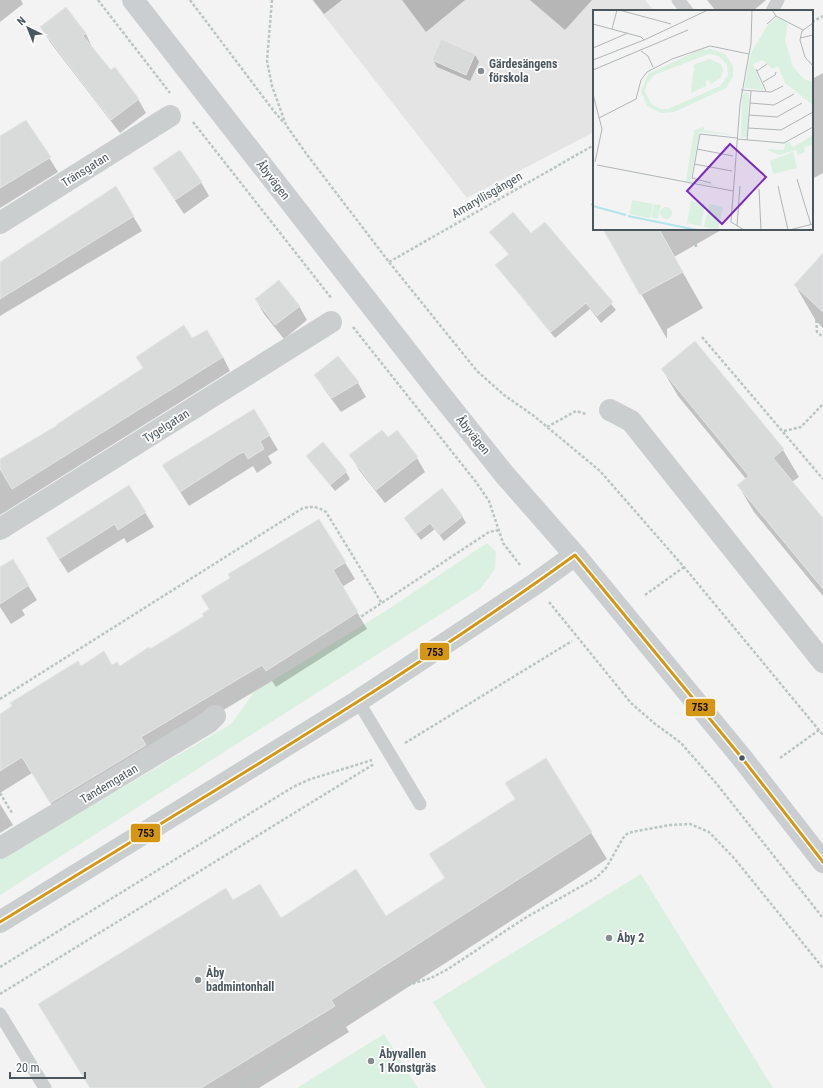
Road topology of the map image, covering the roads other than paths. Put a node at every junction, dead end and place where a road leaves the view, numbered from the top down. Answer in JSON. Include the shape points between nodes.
{"nodes":[{"id":1,"x":133,"y":0,"type":"edge"},
{"id":2,"x":678,"y":0,"type":"edge"},
{"id":3,"x":778,"y":0,"type":"edge"},
{"id":4,"x":686,"y":10,"type":"edge"},
{"id":5,"x":773,"y":10,"type":"edge"},
{"id":6,"x":172,"y":107,"type":"road end"},
{"id":7,"x":0,"y":223,"type":"edge"},
{"id":8,"x":332,"y":312,"type":"road end"},
{"id":9,"x":610,"y":410,"type":"road end"},
{"id":10,"x":0,"y":529,"type":"edge"},
{"id":11,"x":575,"y":555,"type":"junction"},
{"id":12,"x":823,"y":662,"type":"edge"},
{"id":13,"x":358,"y":701,"type":"junction"},
{"id":14,"x":215,"y":716,"type":"road end"},
{"id":15,"x":420,"y":804,"type":"dead end"},
{"id":16,"x":0,"y":848,"type":"edge"},
{"id":17,"x":823,"y":862,"type":"edge"},
{"id":18,"x":0,"y":922,"type":"edge"},
{"id":19,"x":0,"y":1014,"type":"edge"},
{"id":20,"x":45,"y":1088,"type":"edge"}],
"edges":[{"from":1,"to":11,"type":"street","name":"Åbyvägen","via":[[437,390],[504,474]]},
{"from":2,"to":4,"type":"lane"},
{"from":3,"to":5,"type":"lane"},
{"from":6,"to":7,"type":"street","name":"Tränsgatan"},
{"from":8,"to":10,"type":"street","name":"Tygelgatan"},
{"from":9,"to":12,"type":"street","via":[[631,421]]},
{"from":11,"to":13,"type":"street"},
{"from":11,"to":17,"type":"street","name":"Åbyvägen","via":[[742,758]]},
{"from":13,"to":15,"type":"lane"},
{"from":13,"to":18,"type":"street"},
{"from":14,"to":16,"type":"street","name":"Tandemgatan"},
{"from":19,"to":20,"type":"lane"}]}
